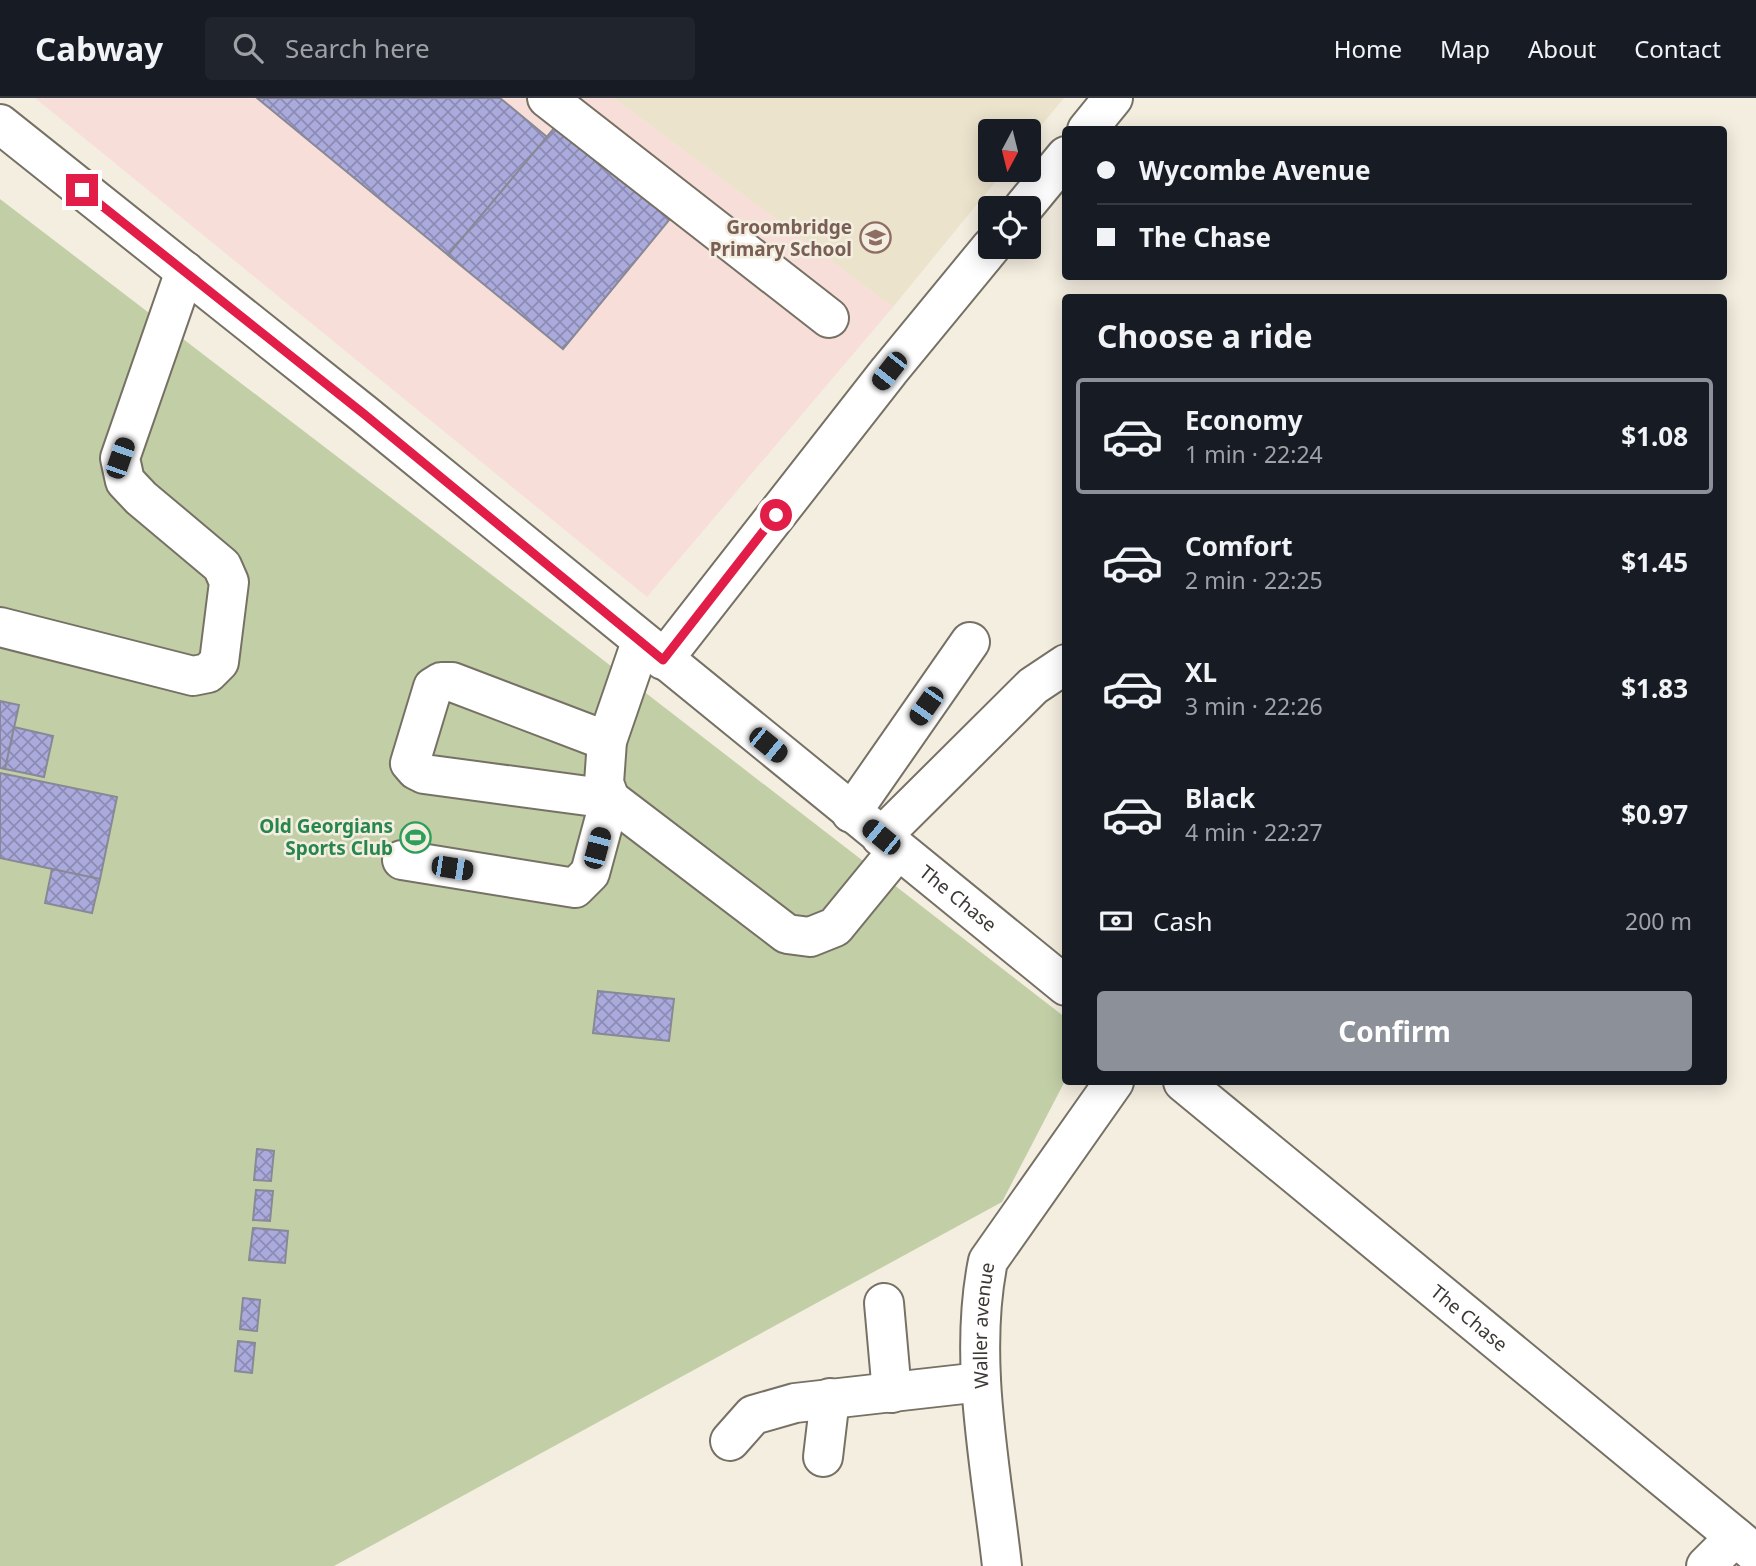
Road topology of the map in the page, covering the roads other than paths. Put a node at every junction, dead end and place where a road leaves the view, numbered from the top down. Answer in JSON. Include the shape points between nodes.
{"nodes":[{"id":1,"x":547,"y":98,"type":"edge"},
{"id":2,"x":1113,"y":98,"type":"edge"},
{"id":3,"x":0,"y":124,"type":"edge"},
{"id":4,"x":1090,"y":126,"type":"edge"},
{"id":5,"x":1062,"y":161,"type":"edge"},
{"id":6,"x":1033,"y":196,"type":"edge"},
{"id":7,"x":981,"y":259,"type":"edge"},
{"id":8,"x":185,"y":271,"type":"junction"},
{"id":9,"x":829,"y":318,"type":"dead end"},
{"id":10,"x":0,"y":626,"type":"edge"},
{"id":11,"x":970,"y":642,"type":"dead end"},
{"id":12,"x":652,"y":651,"type":"junction"},
{"id":13,"x":1062,"y":667,"type":"edge"},
{"id":14,"x":607,"y":741,"type":"junction"},
{"id":15,"x":610,"y":799,"type":"junction"},
{"id":16,"x":852,"y":813,"type":"junction"},
{"id":17,"x":890,"y":843,"type":"junction"},
{"id":18,"x":402,"y":860,"type":"dead end"},
{"id":19,"x":1062,"y":983,"type":"edge"},
{"id":20,"x":1112,"y":1085,"type":"edge"},
{"id":21,"x":1187,"y":1085,"type":"edge"},
{"id":22,"x":884,"y":1303,"type":"dead end"},
{"id":23,"x":981,"y":1382,"type":"junction"},
{"id":24,"x":892,"y":1393,"type":"junction"},
{"id":25,"x":830,"y":1398,"type":"junction"},
{"id":26,"x":730,"y":1441,"type":"dead end"},
{"id":27,"x":823,"y":1457,"type":"dead end"},
{"id":28,"x":1745,"y":1545,"type":"edge"},
{"id":29,"x":1002,"y":1566,"type":"edge"},
{"id":30,"x":1706,"y":1566,"type":"edge"}],
"edges":[{"from":1,"to":9,"type":"street"},
{"from":2,"to":4,"type":"street"},
{"from":3,"to":8,"type":"street","name":"The Chase"},
{"from":5,"to":6,"type":"street"},
{"from":7,"to":12,"type":"street"},
{"from":8,"to":10,"type":"street","via":[[120,458],[125,481],[141,498],[222,566],[229,582],[219,662],[208,673],[193,676]]},
{"from":8,"to":12,"type":"street","name":"The Chase"},
{"from":11,"to":16,"type":"street"},
{"from":12,"to":14,"type":"street"},
{"from":12,"to":16,"type":"street","name":"The Chase"},
{"from":13,"to":17,"type":"street","via":[[1033,686]]},
{"from":14,"to":15,"type":"street","via":[[604,783]]},
{"from":14,"to":15,"type":"street","via":[[452,682],[440,682],[433,687],[410,763],[424,774]]},
{"from":15,"to":17,"type":"street","via":[[787,934],[810,937],[835,927]]},
{"from":15,"to":18,"type":"street","via":[[590,873],[575,888]]},
{"from":16,"to":17,"type":"street","name":"The Chase"},
{"from":17,"to":19,"type":"street","name":"The Chase"},
{"from":20,"to":23,"type":"street","name":"Waller avenue","via":[[988,1261],[981,1312]]},
{"from":21,"to":28,"type":"street","name":"The Chase"},
{"from":22,"to":24,"type":"street"},
{"from":23,"to":24,"type":"street"},
{"from":23,"to":29,"type":"street","name":"Waller avenue"},
{"from":24,"to":25,"type":"street"},
{"from":25,"to":26,"type":"street","via":[[754,1415]]},
{"from":25,"to":27,"type":"street"},
{"from":28,"to":30,"type":"street"}]}
